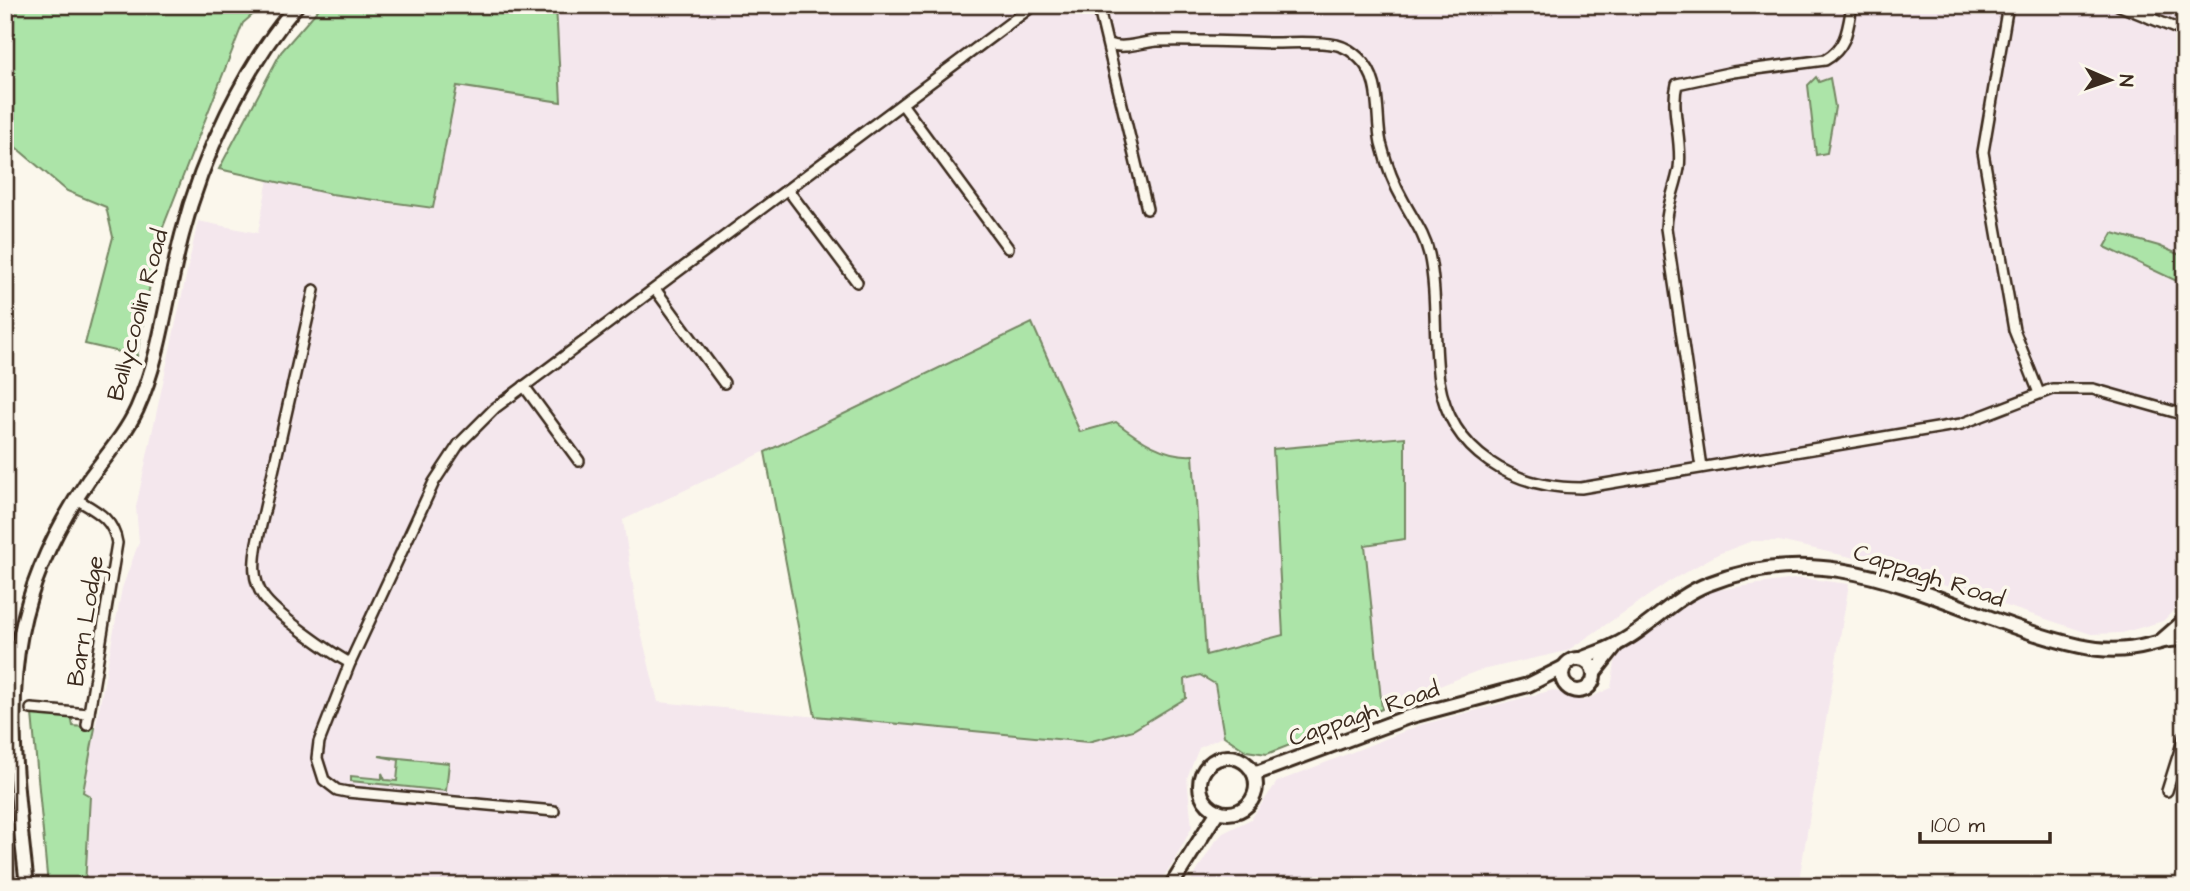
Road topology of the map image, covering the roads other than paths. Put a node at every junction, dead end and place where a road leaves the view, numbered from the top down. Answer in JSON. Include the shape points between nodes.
{"nodes":[{"id":1,"x":297,"y":5,"type":"edge"},
{"id":2,"x":1034,"y":5,"type":"edge"},
{"id":3,"x":1098,"y":5,"type":"edge"},
{"id":4,"x":1852,"y":5,"type":"edge"},
{"id":5,"x":2008,"y":5,"type":"edge"},
{"id":6,"x":2118,"y":5,"type":"edge"},
{"id":7,"x":2154,"y":5,"type":"edge"},
{"id":8,"x":2150,"y":18,"type":"junction"},
{"id":9,"x":2185,"y":32,"type":"edge"},
{"id":10,"x":1110,"y":44,"type":"junction"},
{"id":11,"x":902,"y":104,"type":"junction"},
{"id":12,"x":788,"y":190,"type":"junction"},
{"id":13,"x":1147,"y":209,"type":"dead end"},
{"id":14,"x":1008,"y":248,"type":"dead end"},
{"id":15,"x":857,"y":282,"type":"dead end"},
{"id":16,"x":655,"y":289,"type":"junction"},
{"id":17,"x":314,"y":290,"type":"dead end"},
{"id":18,"x":724,"y":383,"type":"dead end"},
{"id":19,"x":524,"y":386,"type":"junction"},
{"id":20,"x":2039,"y":393,"type":"junction"},
{"id":21,"x":2185,"y":417,"type":"edge"},
{"id":22,"x":579,"y":461,"type":"dead end"},
{"id":23,"x":1701,"y":467,"type":"junction"},
{"id":24,"x":76,"y":499,"type":"junction"},
{"id":25,"x":2185,"y":620,"type":"edge"},
{"id":26,"x":2162,"y":640,"type":"junction"},
{"id":27,"x":2185,"y":640,"type":"edge"},
{"id":28,"x":1616,"y":645,"type":"junction"},
{"id":29,"x":1581,"y":659,"type":"junction"},
{"id":30,"x":350,"y":663,"type":"junction"},
{"id":31,"x":1563,"y":667,"type":"junction"},
{"id":32,"x":1594,"y":673,"type":"junction"},
{"id":33,"x":1528,"y":685,"type":"junction"},
{"id":34,"x":1566,"y":686,"type":"junction"},
{"id":35,"x":9,"y":707,"type":"edge"},
{"id":36,"x":31,"y":709,"type":"dead end"},
{"id":37,"x":89,"y":714,"type":"junction"},
{"id":38,"x":87,"y":725,"type":"dead end"},
{"id":39,"x":2185,"y":734,"type":"edge"},
{"id":40,"x":1254,"y":774,"type":"junction"},
{"id":41,"x":2167,"y":791,"type":"dead end"},
{"id":42,"x":554,"y":811,"type":"dead end"},
{"id":43,"x":1218,"y":811,"type":"junction"},
{"id":44,"x":27,"y":886,"type":"edge"},
{"id":45,"x":1171,"y":886,"type":"edge"}],
"edges":[{"from":1,"to":24,"type":"street","name":"Ballycoolin Road","via":[[270,39],[239,94],[197,187],[136,410]]},
{"from":2,"to":11,"type":"street"},
{"from":3,"to":10,"type":"street"},
{"from":4,"to":23,"type":"street","via":[[1843,46],[1825,60],[1677,84],[1679,170],[1667,205],[1667,228]]},
{"from":5,"to":20,"type":"street","via":[[1983,152],[2014,330]]},
{"from":6,"to":8,"type":"street"},
{"from":7,"to":8,"type":"street"},
{"from":8,"to":9,"type":"street"},
{"from":10,"to":13,"type":"street"},
{"from":10,"to":23,"type":"street","via":[[1320,44],[1349,50],[1361,59],[1372,78],[1389,169],[1424,234],[1443,398],[1477,454],[1522,480],[1563,488]]},
{"from":11,"to":12,"type":"street"},
{"from":11,"to":14,"type":"street"},
{"from":12,"to":15,"type":"street"},
{"from":12,"to":16,"type":"street"},
{"from":16,"to":18,"type":"street"},
{"from":16,"to":19,"type":"street"},
{"from":17,"to":30,"type":"street","via":[[254,572],[264,598]]},
{"from":19,"to":22,"type":"street"},
{"from":19,"to":30,"type":"street","via":[[477,425],[447,460]]},
{"from":20,"to":21,"type":"street","via":[[2093,389]]},
{"from":20,"to":23,"type":"street","via":[[1961,424]]},
{"from":24,"to":35,"type":"street","name":"Ballycoolin Road","via":[[40,568],[29,601]]},
{"from":24,"to":37,"type":"street","name":"Barn Lodge","via":[[110,521],[117,543]]},
{"from":25,"to":26,"type":"street","name":"Cappagh Road"},
{"from":26,"to":27,"type":"street","name":"Cappagh Road"},
{"from":26,"to":28,"type":"street","name":"Cappagh Road","via":[[2120,649],[2080,646],[1877,578],[1806,565],[1769,566],[1704,585]]},
{"from":28,"to":29,"type":"street","name":"Cappagh Road"},
{"from":28,"to":32,"type":"street","name":"Cappagh Road"},
{"from":29,"to":31,"type":"street","name":"Cappagh Road"},
{"from":29,"to":32,"type":"street"},
{"from":30,"to":42,"type":"street","via":[[317,751],[321,774],[330,786],[347,792]]},
{"from":31,"to":33,"type":"street","name":"Cappagh Road"},
{"from":31,"to":34,"type":"street"},
{"from":32,"to":34,"type":"street","name":"Cappagh Road","via":[[1586,689]]},
{"from":33,"to":34,"type":"street","name":"Cappagh Road"},
{"from":33,"to":40,"type":"street","name":"Cappagh Road","via":[[1408,717]]},
{"from":35,"to":44,"type":"street","name":"Ballycoolin Road"},
{"from":36,"to":37,"type":"street"},
{"from":37,"to":38,"type":"street","name":"Barn Lodge"},
{"from":39,"to":41,"type":"street"},
{"from":40,"to":43,"type":"street","via":[[1251,801],[1236,812]]},
{"from":40,"to":43,"type":"street","via":[[1244,762],[1228,757],[1206,769],[1200,786]]},
{"from":43,"to":45,"type":"street"}]}
